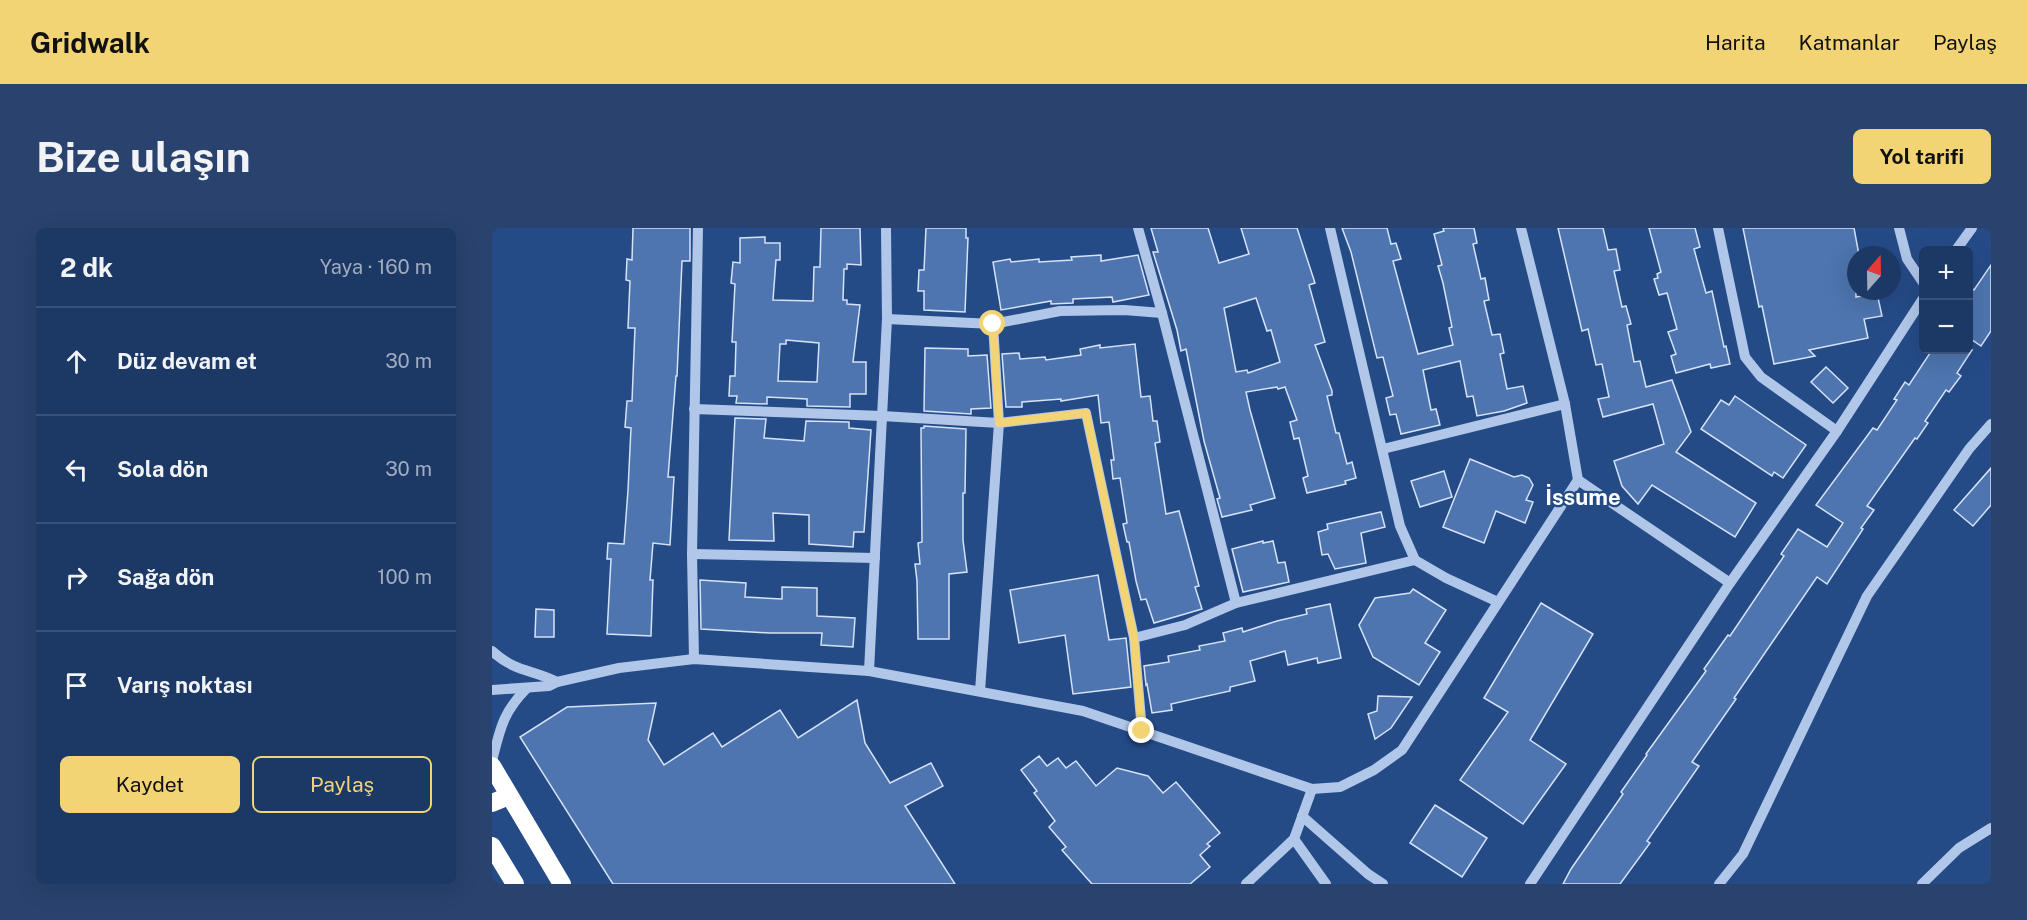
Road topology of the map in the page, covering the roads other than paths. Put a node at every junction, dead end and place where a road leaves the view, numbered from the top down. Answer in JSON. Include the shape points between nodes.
{"nodes":[{"id":1,"x":698,"y":228,"type":"edge"},
{"id":2,"x":886,"y":228,"type":"edge"},
{"id":3,"x":1138,"y":228,"type":"edge"},
{"id":4,"x":1330,"y":228,"type":"edge"},
{"id":5,"x":1521,"y":228,"type":"edge"},
{"id":6,"x":1718,"y":228,"type":"edge"},
{"id":7,"x":1899,"y":228,"type":"edge"},
{"id":8,"x":1972,"y":228,"type":"edge"},
{"id":9,"x":1959,"y":246,"type":"edge"},
{"id":10,"x":1919,"y":278,"type":"edge"},
{"id":11,"x":1921,"y":300,"type":"edge"},
{"id":12,"x":1162,"y":313,"type":"junction"},
{"id":13,"x":887,"y":319,"type":"junction"},
{"id":14,"x":993,"y":324,"type":"junction"},
{"id":15,"x":1565,"y":404,"type":"junction"},
{"id":16,"x":694,"y":409,"type":"junction"},
{"id":17,"x":882,"y":416,"type":"junction"},
{"id":18,"x":999,"y":423,"type":"junction"},
{"id":19,"x":1991,"y":424,"type":"edge"},
{"id":20,"x":1837,"y":430,"type":"junction"},
{"id":21,"x":1383,"y":450,"type":"junction"},
{"id":22,"x":1578,"y":480,"type":"junction"},
{"id":23,"x":692,"y":554,"type":"junction"},
{"id":24,"x":874,"y":558,"type":"junction"},
{"id":25,"x":1415,"y":560,"type":"junction"},
{"id":26,"x":1730,"y":583,"type":"junction"},
{"id":27,"x":1498,"y":602,"type":"junction"},
{"id":28,"x":1236,"y":603,"type":"junction"},
{"id":29,"x":1134,"y":638,"type":"junction"},
{"id":30,"x":492,"y":651,"type":"edge"},
{"id":31,"x":694,"y":659,"type":"junction"},
{"id":32,"x":869,"y":671,"type":"junction"},
{"id":33,"x":557,"y":682,"type":"junction"},
{"id":34,"x":527,"y":688,"type":"junction"},
{"id":35,"x":492,"y":690,"type":"edge"},
{"id":36,"x":980,"y":691,"type":"junction"},
{"id":37,"x":1142,"y":731,"type":"junction"},
{"id":38,"x":492,"y":761,"type":"edge"},
{"id":39,"x":492,"y":766,"type":"edge"},
{"id":40,"x":1312,"y":789,"type":"junction"},
{"id":41,"x":509,"y":796,"type":"junction"},
{"id":42,"x":492,"y":803,"type":"edge"},
{"id":43,"x":1302,"y":816,"type":"junction"},
{"id":44,"x":1991,"y":828,"type":"edge"},
{"id":45,"x":1294,"y":839,"type":"junction"},
{"id":46,"x":492,"y":846,"type":"edge"},
{"id":47,"x":515,"y":884,"type":"edge"},
{"id":48,"x":562,"y":884,"type":"edge"},
{"id":49,"x":1246,"y":884,"type":"edge"},
{"id":50,"x":1326,"y":884,"type":"edge"},
{"id":51,"x":1383,"y":884,"type":"edge"},
{"id":52,"x":1530,"y":884,"type":"edge"},
{"id":53,"x":1719,"y":884,"type":"edge"},
{"id":54,"x":1922,"y":884,"type":"edge"}],
"edges":[{"from":1,"to":16,"type":"street"},
{"from":2,"to":13,"type":"street"},
{"from":3,"to":12,"type":"street"},
{"from":4,"to":21,"type":"street"},
{"from":5,"to":15,"type":"street"},
{"from":6,"to":20,"type":"street","via":[[1745,357],[1761,377]]},
{"from":7,"to":10,"type":"street","via":[[1907,259]]},
{"from":8,"to":9,"type":"street"},
{"from":11,"to":20,"type":"street"},
{"from":12,"to":14,"type":"street","via":[[1060,311]]},
{"from":12,"to":28,"type":"street"},
{"from":13,"to":14,"type":"street"},
{"from":13,"to":17,"type":"street"},
{"from":14,"to":18,"type":"street"},
{"from":15,"to":21,"type":"street"},
{"from":15,"to":22,"type":"street"},
{"from":16,"to":17,"type":"street"},
{"from":16,"to":23,"type":"street"},
{"from":17,"to":18,"type":"street"},
{"from":17,"to":24,"type":"street"},
{"from":18,"to":29,"type":"street","via":[[1086,413]]},
{"from":18,"to":36,"type":"street"},
{"from":19,"to":53,"type":"street","via":[[1969,449],[1867,596],[1743,854]]},
{"from":20,"to":26,"type":"street"},
{"from":21,"to":25,"type":"street","via":[[1400,526]]},
{"from":22,"to":26,"type":"street"},
{"from":22,"to":27,"type":"street"},
{"from":23,"to":24,"type":"street"},
{"from":23,"to":31,"type":"street"},
{"from":24,"to":32,"type":"street"},
{"from":25,"to":27,"type":"street"},
{"from":25,"to":28,"type":"street"},
{"from":26,"to":52,"type":"street"},
{"from":27,"to":40,"type":"street","via":[[1402,750],[1340,787]]},
{"from":28,"to":29,"type":"street","via":[[1185,625]]},
{"from":29,"to":37,"type":"street"},
{"from":30,"to":33,"type":"street","via":[[514,668]]},
{"from":31,"to":32,"type":"street"},
{"from":31,"to":33,"type":"street","via":[[619,668]]},
{"from":32,"to":36,"type":"street"},
{"from":33,"to":34,"type":"street"},
{"from":34,"to":35,"type":"street"},
{"from":34,"to":38,"type":"street","via":[[504,718]]},
{"from":36,"to":37,"type":"street","via":[[1083,711]]},
{"from":37,"to":40,"type":"street"},
{"from":39,"to":41,"type":"highway"},
{"from":40,"to":43,"type":"street"},
{"from":41,"to":42,"type":"highway"},
{"from":41,"to":48,"type":"highway"},
{"from":43,"to":45,"type":"street"},
{"from":43,"to":51,"type":"street"},
{"from":44,"to":54,"type":"street","via":[[1959,848]]},
{"from":45,"to":49,"type":"street"},
{"from":45,"to":50,"type":"street"},
{"from":46,"to":47,"type":"highway"}]}
